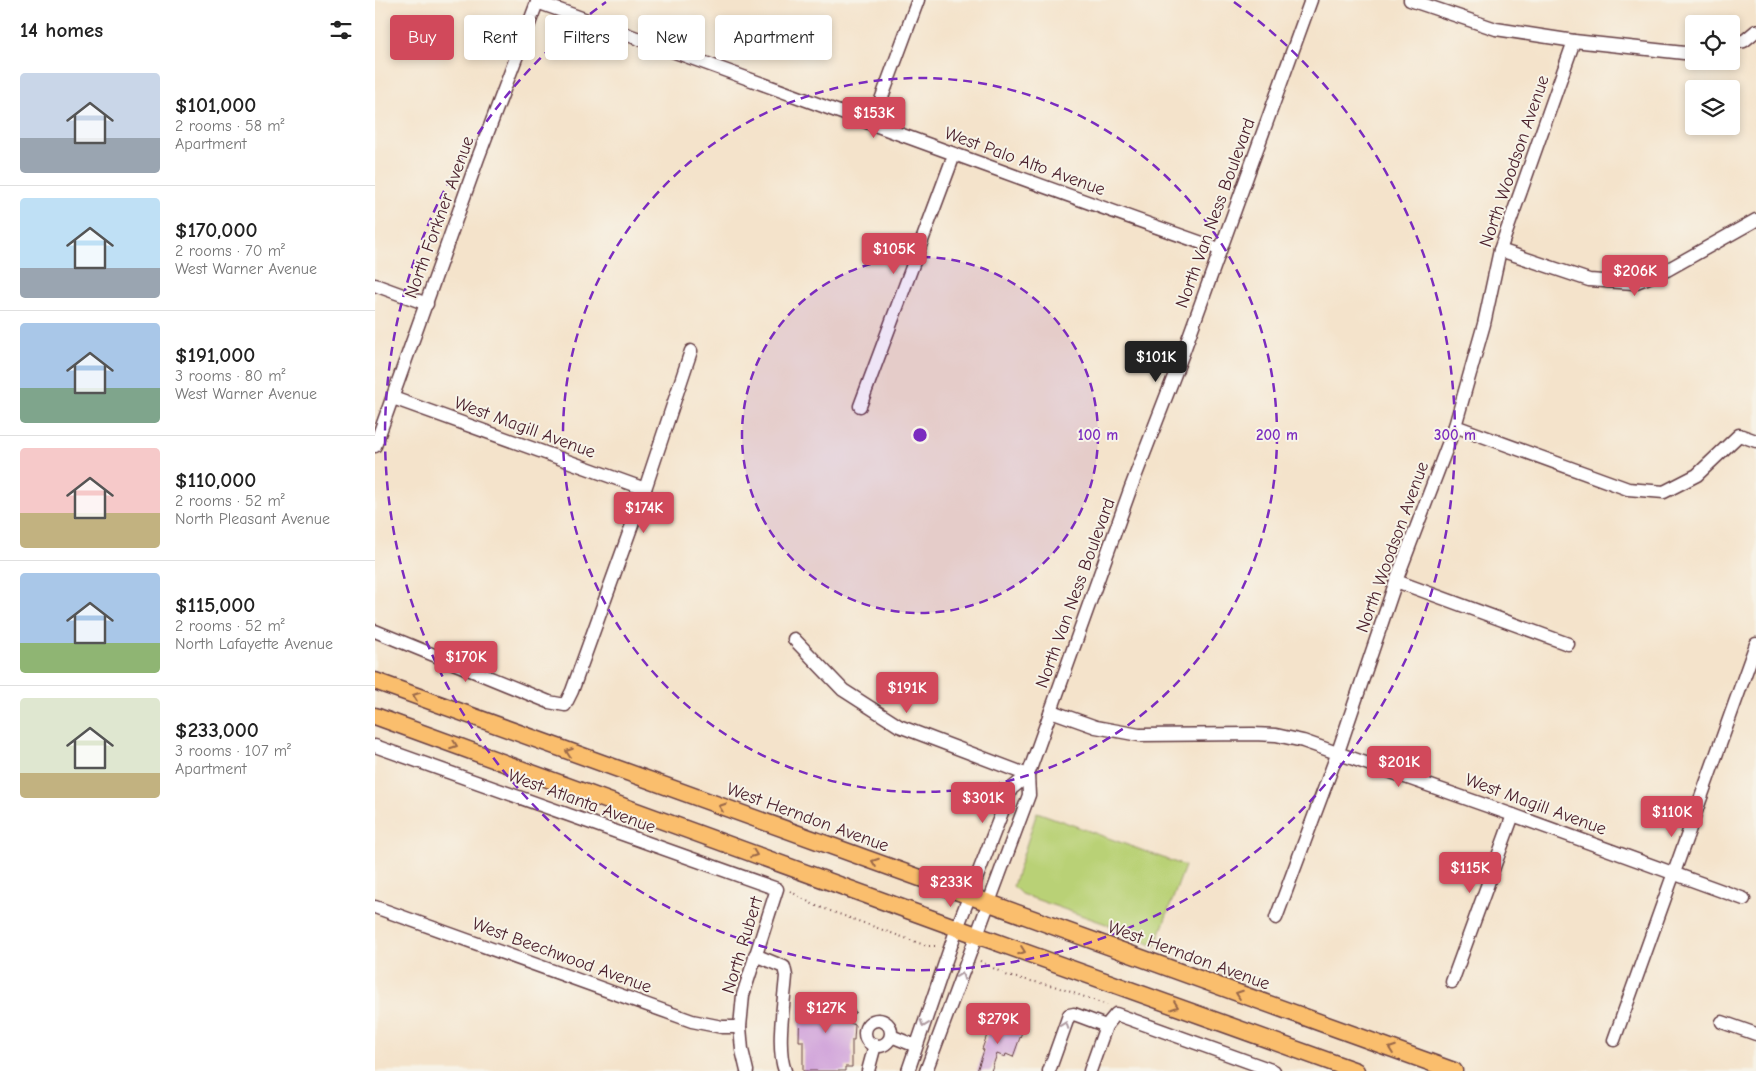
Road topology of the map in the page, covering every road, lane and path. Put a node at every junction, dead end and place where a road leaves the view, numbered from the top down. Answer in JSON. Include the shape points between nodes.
{"nodes":[{"id":1,"x":918,"y":0,"type":"edge"},
{"id":2,"x":1311,"y":0,"type":"edge"},
{"id":3,"x":1410,"y":0,"type":"edge"},
{"id":4,"x":537,"y":1,"type":"edge"},
{"id":5,"x":1756,"y":31,"type":"edge"},
{"id":6,"x":1574,"y":41,"type":"junction"},
{"id":7,"x":1740,"y":42,"type":"edge"},
{"id":8,"x":1685,"y":52,"type":"edge"},
{"id":9,"x":873,"y":124,"type":"junction"},
{"id":10,"x":954,"y":154,"type":"junction"},
{"id":11,"x":1756,"y":220,"type":"edge"},
{"id":12,"x":1219,"y":249,"type":"junction"},
{"id":13,"x":1500,"y":250,"type":"junction"},
{"id":14,"x":375,"y":286,"type":"edge"},
{"id":15,"x":427,"y":304,"type":"junction"},
{"id":16,"x":691,"y":351,"type":"dead end"},
{"id":17,"x":393,"y":398,"type":"junction"},
{"id":18,"x":860,"y":406,"type":"dead end"},
{"id":19,"x":1455,"y":426,"type":"junction"},
{"id":20,"x":1756,"y":441,"type":"edge"},
{"id":21,"x":375,"y":446,"type":"edge"},
{"id":22,"x":645,"y":489,"type":"junction"},
{"id":23,"x":1396,"y":580,"type":"junction"},
{"id":24,"x":375,"y":631,"type":"edge"},
{"id":25,"x":794,"y":639,"type":"dead end"},
{"id":26,"x":1568,"y":644,"type":"dead end"},
{"id":27,"x":1756,"y":644,"type":"edge"},
{"id":28,"x":375,"y":681,"type":"edge"},
{"id":29,"x":1051,"y":711,"type":"junction"},
{"id":30,"x":375,"y":716,"type":"edge"},
{"id":31,"x":375,"y":746,"type":"edge"},
{"id":32,"x":1338,"y":752,"type":"junction"},
{"id":33,"x":1028,"y":775,"type":"junction"},
{"id":34,"x":1513,"y":814,"type":"junction"},
{"id":35,"x":1675,"y":873,"type":"junction"},
{"id":36,"x":777,"y":889,"type":"junction"},
{"id":37,"x":970,"y":897,"type":"junction"},
{"id":38,"x":1744,"y":899,"type":"dead end"},
{"id":39,"x":989,"y":903,"type":"junction"},
{"id":40,"x":375,"y":906,"type":"edge"},
{"id":41,"x":1277,"y":918,"type":"dead end"},
{"id":42,"x":957,"y":928,"type":"junction"},
{"id":43,"x":976,"y":935,"type":"junction"},
{"id":44,"x":937,"y":946,"type":"dead end"},
{"id":45,"x":755,"y":955,"type":"junction"},
{"id":46,"x":979,"y":961,"type":"dead end"},
{"id":47,"x":1452,"y":982,"type":"dead end"},
{"id":48,"x":1114,"y":1010,"type":"junction"},
{"id":49,"x":1722,"y":1022,"type":"dead end"},
{"id":50,"x":1106,"y":1026,"type":"junction"},
{"id":51,"x":740,"y":1027,"type":"junction"},
{"id":52,"x":1756,"y":1034,"type":"edge"},
{"id":53,"x":891,"y":1036,"type":"junction"},
{"id":54,"x":1613,"y":1040,"type":"dead end"},
{"id":55,"x":875,"y":1045,"type":"junction"},
{"id":56,"x":916,"y":1046,"type":"junction"},
{"id":57,"x":747,"y":1071,"type":"edge"},
{"id":58,"x":785,"y":1071,"type":"edge"},
{"id":59,"x":868,"y":1071,"type":"edge"},
{"id":60,"x":908,"y":1071,"type":"edge"},
{"id":61,"x":926,"y":1071,"type":"edge"},
{"id":62,"x":1049,"y":1071,"type":"edge"},
{"id":63,"x":1090,"y":1071,"type":"edge"},
{"id":64,"x":1274,"y":1071,"type":"edge"},
{"id":65,"x":1356,"y":1071,"type":"edge"},
{"id":66,"x":1454,"y":1071,"type":"edge"}],
"edges":[{"from":1,"to":9,"type":"street"},
{"from":2,"to":12,"type":"street","name":"North Van Ness Boulevard"},
{"from":3,"to":6,"type":"street","via":[[1496,29]]},
{"from":4,"to":9,"type":"street","name":"West Palo Alto Avenue"},
{"from":4,"to":15,"type":"street","name":"North Forkner Avenue"},
{"from":5,"to":7,"type":"street"},
{"from":6,"to":8,"type":"street"},
{"from":6,"to":13,"type":"street","name":"North Woodson Avenue"},
{"from":9,"to":10,"type":"street","name":"West Palo Alto Avenue"},
{"from":10,"to":12,"type":"street","name":"West Palo Alto Avenue"},
{"from":10,"to":18,"type":"street"},
{"from":11,"to":13,"type":"street","via":[[1667,270],[1634,283],[1589,280]]},
{"from":12,"to":29,"type":"street","name":"North Van Ness Boulevard"},
{"from":13,"to":19,"type":"street","name":"North Woodson Avenue","via":[[1484,324]]},
{"from":14,"to":15,"type":"street"},
{"from":15,"to":17,"type":"street","name":"North Forkner Avenue"},
{"from":16,"to":22,"type":"street"},
{"from":17,"to":21,"type":"street","name":"North Forkner Avenue"},
{"from":17,"to":22,"type":"street","name":"West Magill Avenue"},
{"from":19,"to":20,"type":"street","via":[[1628,489],[1664,492],[1697,475],[1739,435]]},
{"from":19,"to":23,"type":"street","name":"North Woodson Avenue"},
{"from":22,"to":24,"type":"street","via":[[565,705],[549,702]]},
{"from":23,"to":26,"type":"street"},
{"from":23,"to":32,"type":"street","name":"North Woodson Avenue"},
{"from":25,"to":33,"type":"street","via":[[843,690],[899,726]]},
{"from":27,"to":35,"type":"street"},
{"from":37,"to":28,"type":"main road","name":"West Herndon Avenue","one_way":true},
{"from":29,"to":32,"type":"street","name":"West Magill Avenue","via":[[1096,727],[1125,733],[1276,735]]},
{"from":29,"to":33,"type":"street","name":"North Van Ness Boulevard"},
{"from":30,"to":42,"type":"main road","one_way":true},
{"from":31,"to":36,"type":"street","name":"West Atlanta Avenue"},
{"from":32,"to":34,"type":"street","name":"West Magill Avenue"},
{"from":32,"to":41,"type":"street","name":"North Woodson Avenue"},
{"from":33,"to":37,"type":"street","name":"North Van Ness Boulevard","via":[[1011,789]]},
{"from":33,"to":39,"type":"street","name":"North Van Ness Boulevard","via":[[1029,795]]},
{"from":34,"to":35,"type":"street","name":"West Magill Avenue"},
{"from":34,"to":47,"type":"street"},
{"from":35,"to":38,"type":"street","name":"West Magill Avenue"},
{"from":35,"to":54,"type":"street"},
{"from":36,"to":44,"type":"path","via":[[785,889],[814,905],[918,943]]},
{"from":36,"to":45,"type":"street","name":"North Rubert"},
{"from":37,"to":39,"type":"main road","name":"West Herndon Avenue"},
{"from":37,"to":42,"type":"street","name":"North Van Ness Boulevard"},
{"from":39,"to":43,"type":"street","name":"North Van Ness Boulevard"},
{"from":66,"to":39,"type":"main road","name":"West Herndon Avenue","one_way":true},
{"from":40,"to":51,"type":"street","name":"West Beechwood Avenue","via":[[692,1020],[722,1027]]},
{"from":42,"to":43,"type":"main road"},
{"from":42,"to":56,"type":"street","name":"North Van Ness Boulevard","one_way":true},
{"from":61,"to":43,"type":"street","name":"North Van Ness Boulevard","one_way":true},
{"from":43,"to":65,"type":"main road","one_way":true},
{"from":45,"to":51,"type":"street","name":"North Rubert","via":[[743,995]]},
{"from":45,"to":58,"type":"street","via":[[784,967],[781,1047]]},
{"from":46,"to":48,"type":"path","via":[[1008,976],[1053,986]]},
{"from":48,"to":50,"type":"street"},
{"from":48,"to":64,"type":"street"},
{"from":49,"to":52,"type":"street"},
{"from":62,"to":50,"type":"street","one_way":true,"via":[[1069,1015]]},
{"from":50,"to":63,"type":"street"},
{"from":51,"to":57,"type":"street","name":"North Rubert"},
{"from":53,"to":55,"type":"street","via":[[887,1042]]},
{"from":53,"to":55,"type":"street","via":[[885,1022],[872,1022],[866,1037]]},
{"from":53,"to":56,"type":"street"},
{"from":55,"to":59,"type":"street"},
{"from":56,"to":60,"type":"street","name":"North Van Ness Boulevard"}]}
